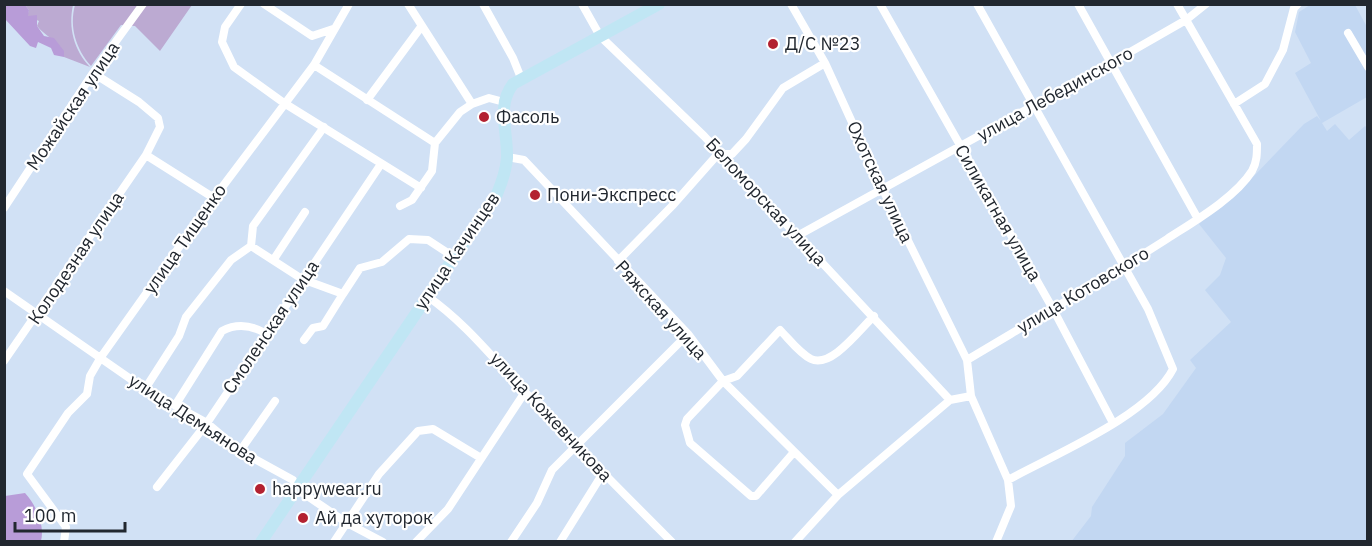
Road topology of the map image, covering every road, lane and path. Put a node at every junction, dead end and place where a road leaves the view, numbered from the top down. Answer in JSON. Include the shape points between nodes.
{"nodes":[{"id":1,"x":143,"y":4,"type":"edge"},
{"id":2,"x":241,"y":4,"type":"edge"},
{"id":3,"x":264,"y":4,"type":"edge"},
{"id":4,"x":349,"y":4,"type":"edge"},
{"id":5,"x":408,"y":4,"type":"edge"},
{"id":6,"x":483,"y":4,"type":"edge"},
{"id":7,"x":582,"y":4,"type":"edge"},
{"id":8,"x":659,"y":4,"type":"edge"},
{"id":9,"x":791,"y":4,"type":"edge"},
{"id":10,"x":880,"y":4,"type":"edge"},
{"id":11,"x":977,"y":4,"type":"edge"},
{"id":12,"x":1078,"y":4,"type":"edge"},
{"id":13,"x":1177,"y":4,"type":"edge"},
{"id":14,"x":1206,"y":4,"type":"edge"},
{"id":15,"x":1298,"y":4,"type":"edge"},
{"id":16,"x":1186,"y":20,"type":"junction"},
{"id":17,"x":421,"y":27,"type":"junction"},
{"id":18,"x":333,"y":29,"type":"junction"},
{"id":19,"x":1348,"y":33,"type":"dead end"},
{"id":20,"x":600,"y":36,"type":"junction"},
{"id":21,"x":825,"y":63,"type":"junction"},
{"id":22,"x":1111,"y":63,"type":"junction"},
{"id":23,"x":314,"y":65,"type":"junction"},
{"id":24,"x":1368,"y":67,"type":"edge"},
{"id":25,"x":93,"y":73,"type":"junction"},
{"id":26,"x":521,"y":78,"type":"junction"},
{"id":27,"x":367,"y":100,"type":"junction"},
{"id":28,"x":504,"y":102,"type":"junction"},
{"id":29,"x":284,"y":103,"type":"junction"},
{"id":30,"x":472,"y":104,"type":"junction"},
{"id":31,"x":1234,"y":104,"type":"junction"},
{"id":32,"x":1034,"y":106,"type":"junction"},
{"id":33,"x":324,"y":127,"type":"junction"},
{"id":34,"x":435,"y":143,"type":"junction"},
{"id":35,"x":960,"y":147,"type":"junction"},
{"id":36,"x":718,"y":154,"type":"junction"},
{"id":37,"x":146,"y":155,"type":"junction"},
{"id":38,"x":507,"y":157,"type":"junction"},
{"id":39,"x":381,"y":164,"type":"junction"},
{"id":40,"x":421,"y":188,"type":"junction"},
{"id":41,"x":882,"y":188,"type":"junction"},
{"id":42,"x":214,"y":198,"type":"junction"},
{"id":43,"x":400,"y":206,"type":"dead end"},
{"id":44,"x":4,"y":208,"type":"edge"},
{"id":45,"x":305,"y":212,"type":"dead end"},
{"id":46,"x":1198,"y":219,"type":"junction"},
{"id":47,"x":797,"y":236,"type":"junction"},
{"id":48,"x":252,"y":246,"type":"junction"},
{"id":49,"x":454,"y":257,"type":"junction"},
{"id":50,"x":274,"y":259,"type":"junction"},
{"id":51,"x":618,"y":261,"type":"junction"},
{"id":52,"x":1124,"y":267,"type":"junction"},
{"id":53,"x":302,"y":279,"type":"junction"},
{"id":54,"x":4,"y":291,"type":"edge"},
{"id":55,"x":343,"y":294,"type":"junction"},
{"id":56,"x":427,"y":296,"type":"junction"},
{"id":57,"x":1053,"y":309,"type":"junction"},
{"id":58,"x":38,"y":314,"type":"junction"},
{"id":59,"x":874,"y":316,"type":"junction"},
{"id":60,"x":265,"y":333,"type":"junction"},
{"id":61,"x":688,"y":334,"type":"junction"},
{"id":62,"x":304,"y":340,"type":"dead end"},
{"id":63,"x":101,"y":357,"type":"junction"},
{"id":64,"x":967,"y":360,"type":"junction"},
{"id":65,"x":4,"y":361,"type":"edge"},
{"id":66,"x":723,"y":381,"type":"junction"},
{"id":67,"x":145,"y":389,"type":"junction"},
{"id":68,"x":525,"y":392,"type":"junction"},
{"id":69,"x":971,"y":396,"type":"junction"},
{"id":70,"x":950,"y":400,"type":"junction"},
{"id":71,"x":275,"y":401,"type":"dead end"},
{"id":72,"x":176,"y":404,"type":"junction"},
{"id":73,"x":207,"y":423,"type":"junction"},
{"id":74,"x":1113,"y":423,"type":"junction"},
{"id":75,"x":576,"y":445,"type":"junction"},
{"id":76,"x":240,"y":451,"type":"junction"},
{"id":77,"x":794,"y":452,"type":"junction"},
{"id":78,"x":481,"y":458,"type":"junction"},
{"id":79,"x":603,"y":473,"type":"junction"},
{"id":80,"x":1008,"y":480,"type":"junction"},
{"id":81,"x":157,"y":487,"type":"dead end"},
{"id":82,"x":297,"y":489,"type":"junction"},
{"id":83,"x":838,"y":495,"type":"junction"},
{"id":84,"x":347,"y":523,"type":"junction"},
{"id":85,"x":64,"y":542,"type":"edge"},
{"id":86,"x":261,"y":542,"type":"edge"},
{"id":87,"x":334,"y":542,"type":"edge"},
{"id":88,"x":383,"y":542,"type":"edge"},
{"id":89,"x":416,"y":542,"type":"edge"},
{"id":90,"x":511,"y":542,"type":"edge"},
{"id":91,"x":560,"y":542,"type":"edge"},
{"id":92,"x":672,"y":542,"type":"edge"},
{"id":93,"x":795,"y":542,"type":"edge"},
{"id":94,"x":996,"y":542,"type":"edge"}],
"edges":[{"from":1,"to":25,"type":"street","name":"Можайская улица"},
{"from":2,"to":29,"type":"street","via":[[225,27],[222,42],[226,54],[244,76]]},
{"from":3,"to":18,"type":"street","via":[[312,36]]},
{"from":4,"to":18,"type":"street","name":"улица Тищенко"},
{"from":5,"to":17,"type":"street"},
{"from":6,"to":26,"type":"street"},
{"from":7,"to":20,"type":"street","name":"Беломорская улица"},
{"from":8,"to":20,"type":"main road"},
{"from":9,"to":21,"type":"street","name":"Охотская улица"},
{"from":10,"to":35,"type":"street","name":"Силикатная улица"},
{"from":11,"to":32,"type":"street"},
{"from":12,"to":22,"type":"street"},
{"from":13,"to":16,"type":"street","name":"улица Котовского"},
{"from":14,"to":16,"type":"street"},
{"from":15,"to":31,"type":"street","via":[[1283,50],[1265,84]]},
{"from":16,"to":22,"type":"street","name":"улица Лебединского"},
{"from":16,"to":31,"type":"street","name":"улица Котовского"},
{"from":17,"to":27,"type":"street"},
{"from":17,"to":30,"type":"street"},
{"from":18,"to":23,"type":"street","name":"улица Тищенко"},
{"from":19,"to":24,"type":"street"},
{"from":20,"to":26,"type":"main road"},
{"from":20,"to":36,"type":"street","name":"Беломорская улица"},
{"from":21,"to":36,"type":"street","via":[[783,88],[732,154]]},
{"from":21,"to":41,"type":"street","name":"Охотская улица"},
{"from":22,"to":32,"type":"street","name":"улица Лебединского"},
{"from":22,"to":46,"type":"street"},
{"from":23,"to":27,"type":"street"},
{"from":23,"to":29,"type":"street","name":"улица Тищенко"},
{"from":25,"to":37,"type":"street","name":"Колодезная улица","via":[[158,118],[160,128]]},
{"from":25,"to":44,"type":"street","name":"Можайская улица"},
{"from":26,"to":28,"type":"main road"},
{"from":27,"to":34,"type":"street"},
{"from":28,"to":30,"type":"street","via":[[489,98]]},
{"from":28,"to":38,"type":"main road","name":"улица Качинцев"},
{"from":29,"to":33,"type":"street"},
{"from":29,"to":42,"type":"street","name":"улица Тищенко"},
{"from":30,"to":34,"type":"street","via":[[460,112]]},
{"from":31,"to":46,"type":"street","name":"улица Котовского","via":[[1257,144],[1257,158],[1251,172]]},
{"from":32,"to":35,"type":"street","name":"улица Лебединского"},
{"from":32,"to":52,"type":"street"},
{"from":33,"to":39,"type":"street"},
{"from":33,"to":48,"type":"street","via":[[253,226]]},
{"from":34,"to":40,"type":"street","via":[[432,171]]},
{"from":35,"to":41,"type":"street","name":"улица Лебединского"},
{"from":35,"to":57,"type":"street","name":"Силикатная улица"},
{"from":36,"to":47,"type":"street","name":"Беломорская улица"},
{"from":36,"to":51,"type":"street"},
{"from":37,"to":42,"type":"street"},
{"from":37,"to":58,"type":"street","name":"Колодезная улица"},
{"from":38,"to":49,"type":"main road","name":"улица Качинцев","via":[[497,194]]},
{"from":38,"to":51,"type":"street","name":"Ряжская улица","via":[[524,160]]},
{"from":39,"to":40,"type":"street"},
{"from":39,"to":53,"type":"street","name":"Смоленская улица"},
{"from":40,"to":43,"type":"street","via":[[412,200]]},
{"from":41,"to":47,"type":"street","name":"улица Лебединского"},
{"from":41,"to":64,"type":"street","name":"Охотская улица"},
{"from":42,"to":63,"type":"street","name":"улица Тищенко"},
{"from":45,"to":50,"type":"street"},
{"from":46,"to":52,"type":"street","name":"улица Котовского"},
{"from":47,"to":59,"type":"street","name":"Беломорская улица"},
{"from":48,"to":50,"type":"street"},
{"from":48,"to":67,"type":"street","via":[[231,260],[186,317],[179,336]]},
{"from":49,"to":55,"type":"street","via":[[428,240],[409,239],[382,262],[360,268]]},
{"from":49,"to":56,"type":"main road","name":"улица Качинцев"},
{"from":50,"to":53,"type":"street"},
{"from":51,"to":61,"type":"street","name":"Ряжская улица"},
{"from":52,"to":57,"type":"street","name":"улица Котовского"},
{"from":52,"to":74,"type":"street","via":[[1148,309],[1173,369],[1152,397]]},
{"from":53,"to":55,"type":"street"},
{"from":53,"to":60,"type":"street","name":"Смоленская улица"},
{"from":54,"to":58,"type":"street","name":"улица Демьянова"},
{"from":55,"to":62,"type":"street","via":[[324,326],[313,328]]},
{"from":56,"to":68,"type":"street","name":"улица Кожевникова","via":[[456,318]]},
{"from":56,"to":82,"type":"main road","name":"улица Качинцев"},
{"from":57,"to":64,"type":"street","name":"улица Котовского"},
{"from":57,"to":74,"type":"street","name":"Силикатная улица"},
{"from":58,"to":63,"type":"street","name":"улица Демьянова"},
{"from":58,"to":65,"type":"street","name":"Колодезная улица"},
{"from":59,"to":66,"type":"street","via":[[826,361],[812,360],[780,330],[737,376]]},
{"from":59,"to":70,"type":"street","name":"Беломорская улица"},
{"from":60,"to":72,"type":"street","via":[[244,326],[222,331]]},
{"from":60,"to":73,"type":"street","name":"Смоленская улица"},
{"from":61,"to":66,"type":"street","name":"Ряжская улица"},
{"from":61,"to":75,"type":"street"},
{"from":63,"to":67,"type":"street","name":"улица Демьянова"},
{"from":63,"to":85,"type":"street","name":"улица Тищенко","via":[[90,376],[87,394],[68,412],[27,474],[66,527]]},
{"from":64,"to":69,"type":"street"},
{"from":66,"to":77,"type":"street","name":"Ряжская улица"},
{"from":66,"to":77,"type":"street","via":[[687,419],[690,443],[751,496],[756,496]]},
{"from":67,"to":72,"type":"street","name":"улица Демьянова"},
{"from":68,"to":75,"type":"street","name":"улица Кожевникова"},
{"from":68,"to":78,"type":"street"},
{"from":69,"to":70,"type":"street"},
{"from":69,"to":80,"type":"street"},
{"from":70,"to":83,"type":"street"},
{"from":71,"to":76,"type":"street"},
{"from":72,"to":73,"type":"street","name":"улица Демьянова"},
{"from":73,"to":76,"type":"street","name":"улица Демьянова"},
{"from":73,"to":81,"type":"street","name":"Смоленская улица"},
{"from":74,"to":80,"type":"street"},
{"from":75,"to":79,"type":"street","name":"улица Кожевникова"},
{"from":75,"to":90,"type":"street","via":[[552,470],[537,503]]},
{"from":76,"to":82,"type":"street","name":"улица Демьянова","via":[[293,480]]},
{"from":77,"to":83,"type":"street","name":"Ряжская улица"},
{"from":78,"to":84,"type":"street","via":[[434,429],[418,431],[379,474]]},
{"from":78,"to":89,"type":"street","via":[[448,509]]},
{"from":79,"to":91,"type":"street"},
{"from":79,"to":92,"type":"street","name":"улица Кожевникова"},
{"from":80,"to":94,"type":"street","via":[[1011,506]]},
{"from":82,"to":84,"type":"street","name":"улица Демьянова"},
{"from":82,"to":86,"type":"main road","name":"улица Качинцев"},
{"from":83,"to":93,"type":"street"},
{"from":84,"to":87,"type":"street"},
{"from":84,"to":88,"type":"street","name":"улица Демьянова"}]}
